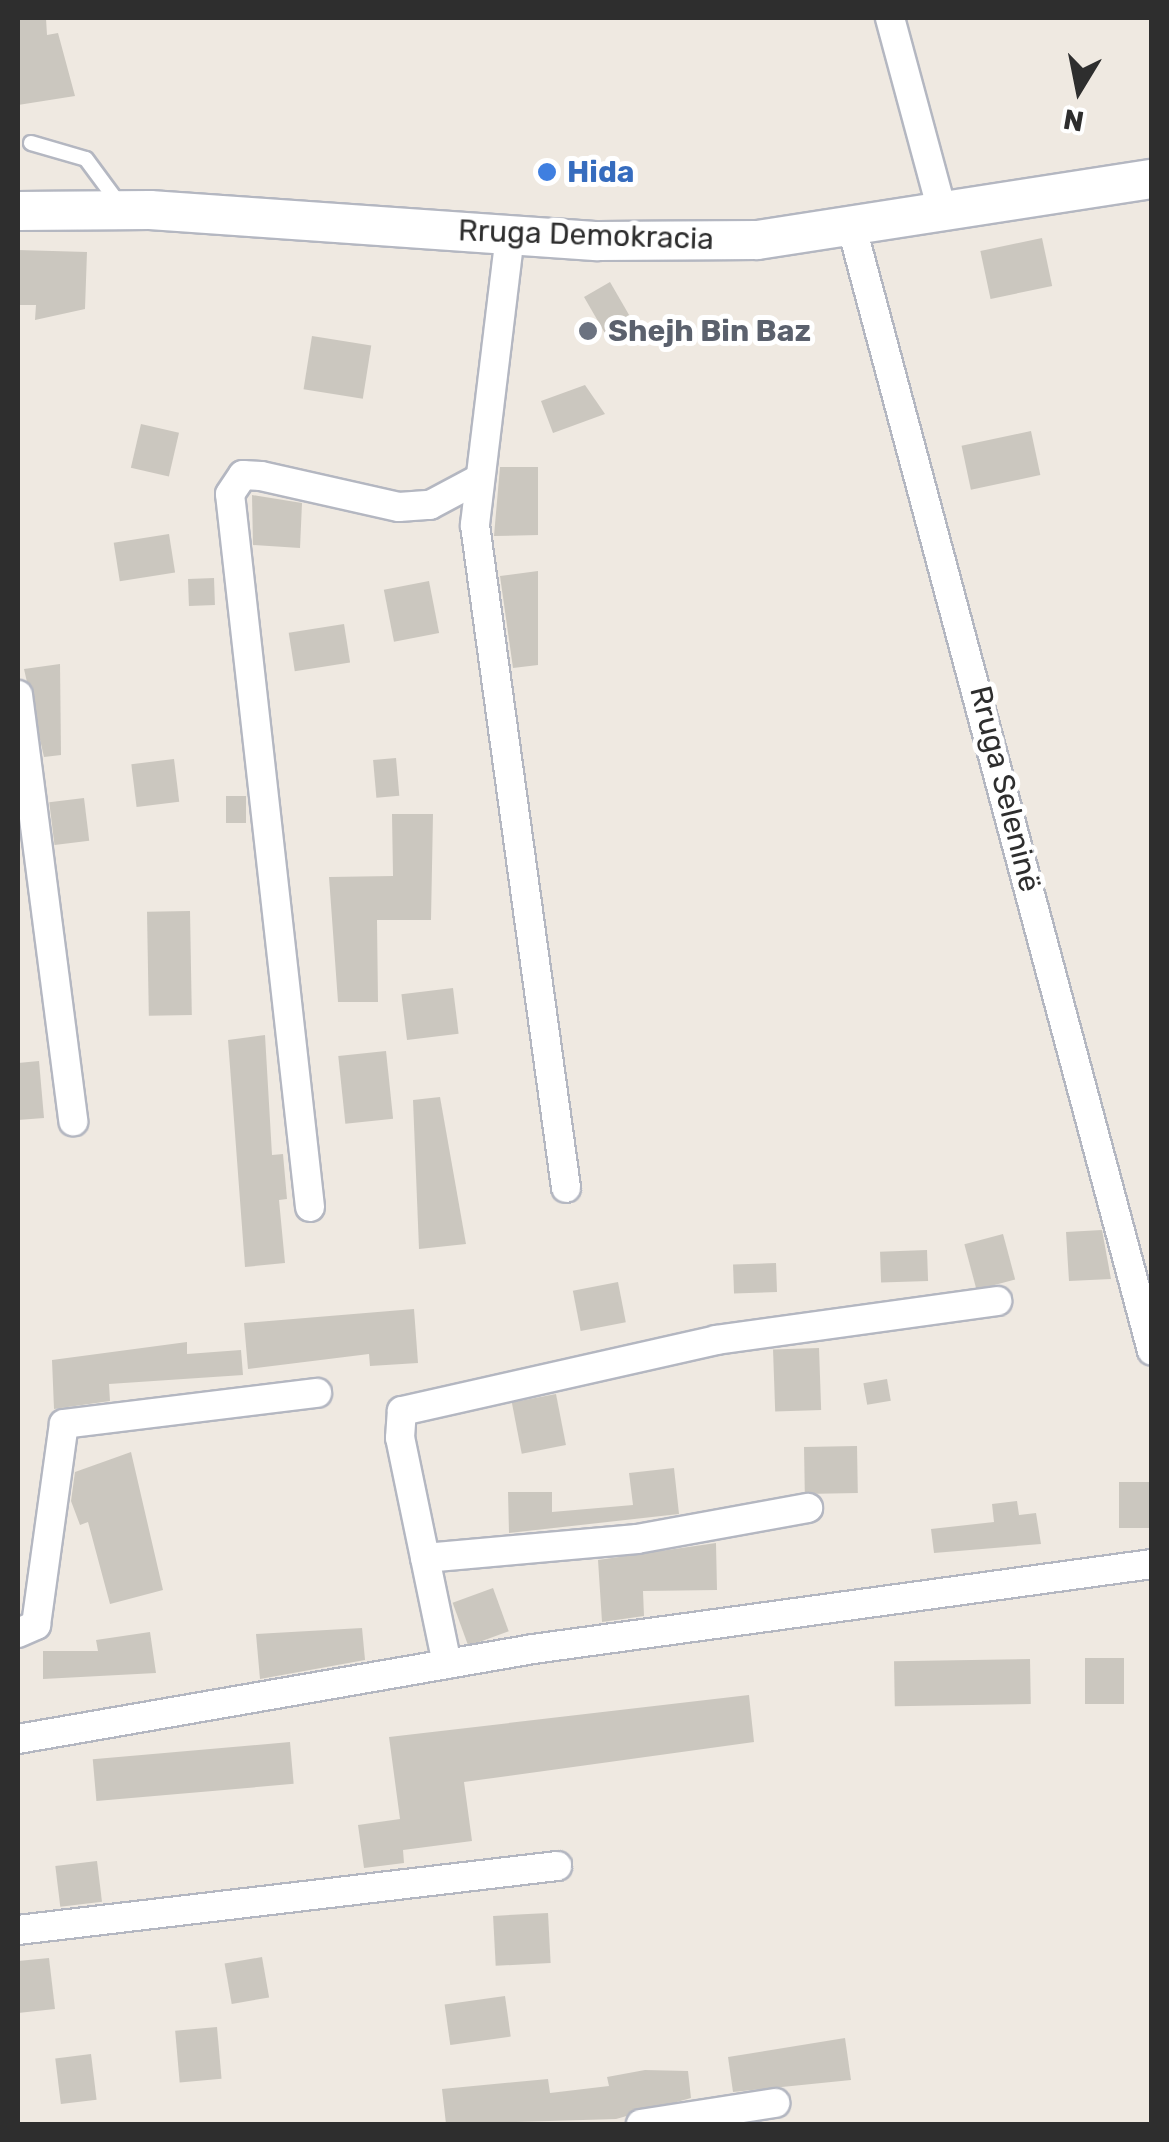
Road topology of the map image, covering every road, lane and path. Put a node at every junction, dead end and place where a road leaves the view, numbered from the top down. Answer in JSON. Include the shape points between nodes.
{"nodes":[{"id":1,"x":890,"y":18,"type":"edge"},
{"id":2,"x":31,"y":144,"type":"dead end"},
{"id":3,"x":1152,"y":180,"type":"edge"},
{"id":4,"x":18,"y":210,"type":"edge"},
{"id":5,"x":124,"y":210,"type":"junction"},
{"id":6,"x":943,"y":214,"type":"junction"},
{"id":7,"x":852,"y":228,"type":"junction"},
{"id":8,"x":510,"y":235,"type":"junction"},
{"id":9,"x":475,"y":481,"type":"junction"},
{"id":10,"x":18,"y":695,"type":"edge"},
{"id":11,"x":73,"y":1120,"type":"dead end"},
{"id":12,"x":566,"y":1188,"type":"dead end"},
{"id":13,"x":310,"y":1207,"type":"dead end"},
{"id":14,"x":997,"y":1301,"type":"dead end"},
{"id":15,"x":1150,"y":1342,"type":"edge"},
{"id":16,"x":317,"y":1393,"type":"dead end"},
{"id":17,"x":808,"y":1508,"type":"dead end"},
{"id":18,"x":424,"y":1558,"type":"junction"},
{"id":19,"x":1152,"y":1564,"type":"edge"},
{"id":20,"x":18,"y":1633,"type":"edge"},
{"id":21,"x":446,"y":1664,"type":"junction"},
{"id":22,"x":18,"y":1739,"type":"edge"},
{"id":23,"x":557,"y":1866,"type":"dead end"},
{"id":24,"x":18,"y":1930,"type":"edge"},
{"id":25,"x":775,"y":2102,"type":"dead end"},
{"id":26,"x":641,"y":2124,"type":"edge"}],
"edges":[{"from":1,"to":6,"type":"street"},
{"from":2,"to":5,"type":"lane","via":[[86,159]]},
{"from":3,"to":6,"type":"main road","name":"Rruga Demokracia"},
{"from":4,"to":5,"type":"main road","name":"Rruga Demokracia"},
{"from":5,"to":8,"type":"main road","name":"Rruga Demokracia"},
{"from":6,"to":7,"type":"main road","name":"Rruga Demokracia"},
{"from":7,"to":8,"type":"main road","name":"Rruga Demokracia","via":[[679,242]]},
{"from":7,"to":15,"type":"street","name":"Rruga Seleninë","via":[[960,604]]},
{"from":8,"to":9,"type":"street","via":[[498,379]]},
{"from":9,"to":12,"type":"street","via":[[508,800]]},
{"from":9,"to":13,"type":"street","via":[[430,506],[399,507],[261,476],[243,475],[230,494]]},
{"from":10,"to":11,"type":"street"},
{"from":14,"to":18,"type":"street","via":[[813,1322],[416,1404],[402,1411],[400,1438]]},
{"from":16,"to":20,"type":"street","via":[[64,1424],[36,1625]]},
{"from":17,"to":18,"type":"street","via":[[638,1539]]},
{"from":18,"to":21,"type":"street"},
{"from":19,"to":21,"type":"street"},
{"from":21,"to":22,"type":"street"},
{"from":23,"to":24,"type":"street"},
{"from":25,"to":26,"type":"street"}]}
